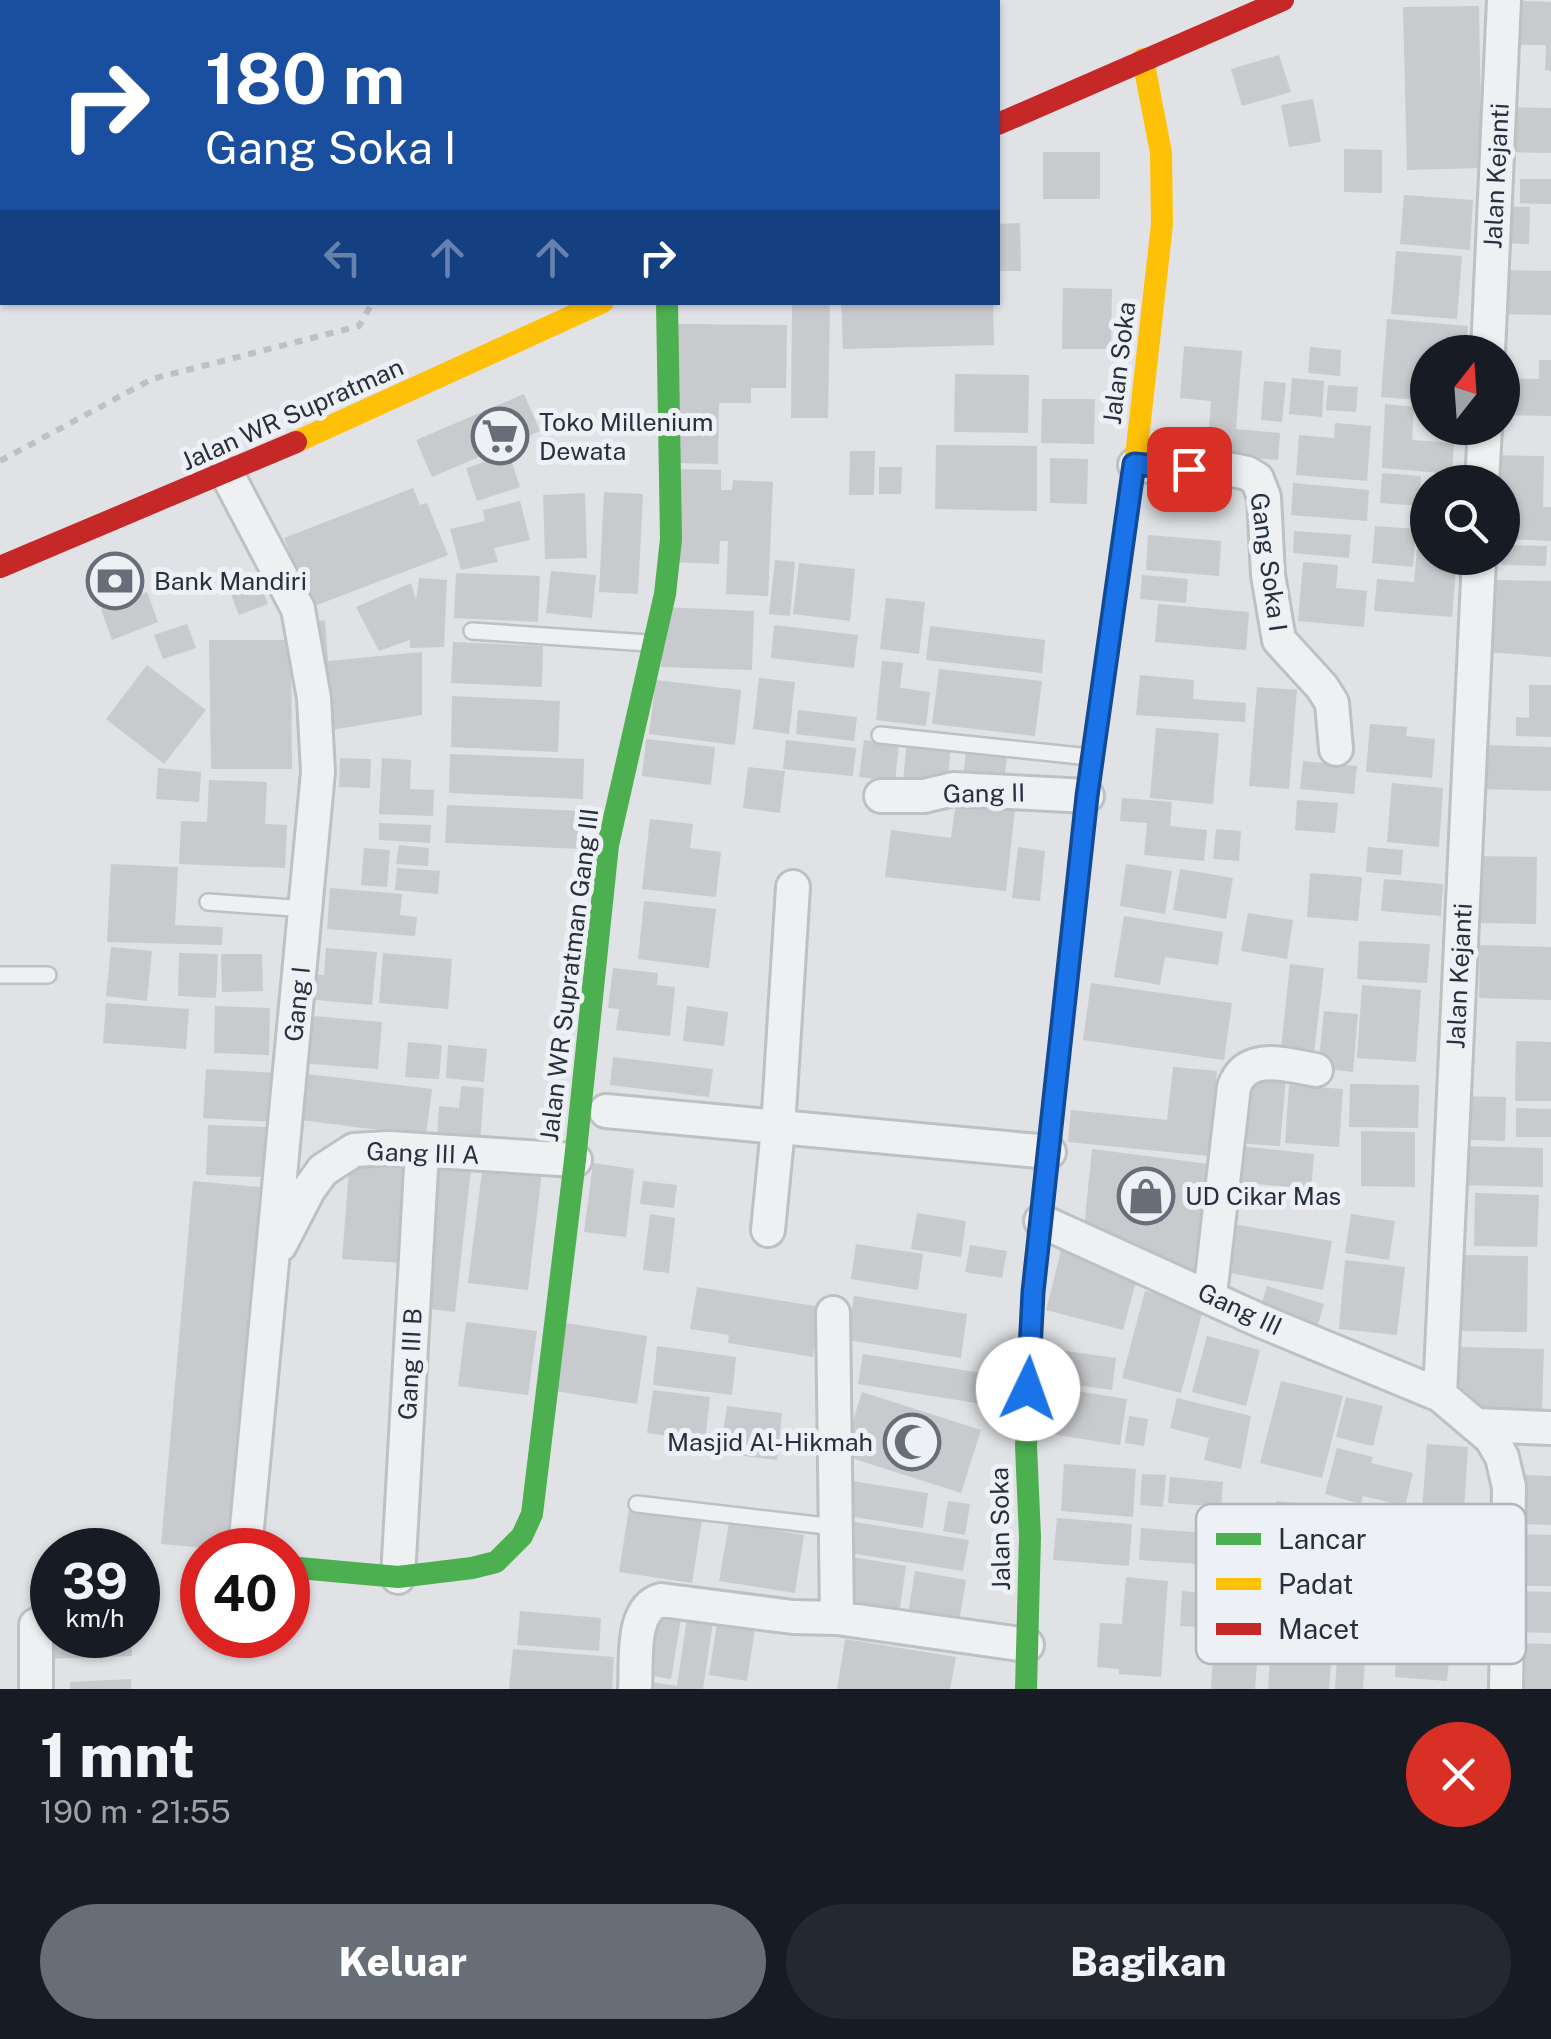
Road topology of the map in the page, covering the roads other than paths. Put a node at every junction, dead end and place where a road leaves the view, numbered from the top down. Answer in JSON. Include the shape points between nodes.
{"nodes":[{"id":1,"x":1282,"y":0,"type":"edge"},
{"id":2,"x":1504,"y":0,"type":"edge"},
{"id":3,"x":1143,"y":58,"type":"junction"},
{"id":4,"x":1000,"y":123,"type":"edge"},
{"id":5,"x":596,"y":305,"type":"edge"},
{"id":6,"x":668,"y":305,"type":"edge"},
{"id":7,"x":1489,"y":335,"type":"edge"},
{"id":8,"x":1134,"y":464,"type":"junction"},
{"id":9,"x":226,"y":474,"type":"junction"},
{"id":10,"x":0,"y":567,"type":"edge"},
{"id":11,"x":1477,"y":575,"type":"edge"},
{"id":12,"x":472,"y":631,"type":"dead end"},
{"id":13,"x":653,"y":643,"type":"junction"},
{"id":14,"x":880,"y":734,"type":"dead end"},
{"id":15,"x":1336,"y":749,"type":"dead end"},
{"id":16,"x":1092,"y":757,"type":"junction"},
{"id":17,"x":881,"y":796,"type":"dead end"},
{"id":18,"x":1087,"y":796,"type":"junction"},
{"id":19,"x":792,"y":887,"type":"dead end"},
{"id":20,"x":208,"y":902,"type":"dead end"},
{"id":21,"x":307,"y":909,"type":"junction"},
{"id":22,"x":0,"y":975,"type":"edge"},
{"id":23,"x":48,"y":975,"type":"dead end"},
{"id":24,"x":1316,"y":1070,"type":"dead end"},
{"id":25,"x":606,"y":1111,"type":"dead end"},
{"id":26,"x":778,"y":1128,"type":"junction"},
{"id":27,"x":422,"y":1151,"type":"junction"},
{"id":28,"x":1049,"y":1152,"type":"junction"},
{"id":29,"x":575,"y":1160,"type":"junction"},
{"id":30,"x":1041,"y":1221,"type":"junction"},
{"id":31,"x":768,"y":1230,"type":"dead end"},
{"id":32,"x":270,"y":1263,"type":"junction"},
{"id":33,"x":1210,"y":1295,"type":"junction"},
{"id":34,"x":833,"y":1314,"type":"dead end"},
{"id":35,"x":1440,"y":1395,"type":"junction"},
{"id":36,"x":1476,"y":1424,"type":"junction"},
{"id":37,"x":1551,"y":1428,"type":"edge"},
{"id":38,"x":637,"y":1504,"type":"dead end"},
{"id":39,"x":1508,"y":1504,"type":"edge"},
{"id":40,"x":835,"y":1526,"type":"junction"},
{"id":41,"x":247,"y":1528,"type":"edge"},
{"id":42,"x":310,"y":1569,"type":"edge"},
{"id":43,"x":398,"y":1577,"type":"junction"},
{"id":44,"x":837,"y":1618,"type":"junction"},
{"id":45,"x":1027,"y":1645,"type":"junction"},
{"id":46,"x":36,"y":1658,"type":"edge"},
{"id":47,"x":1506,"y":1664,"type":"edge"},
{"id":48,"x":36,"y":1689,"type":"edge"},
{"id":49,"x":634,"y":1689,"type":"edge"},
{"id":50,"x":1026,"y":1689,"type":"edge"},
{"id":51,"x":1506,"y":1689,"type":"edge"}],
"edges":[{"from":1,"to":3,"type":"street"},
{"from":2,"to":7,"type":"street","name":"Jalan Kejanti"},
{"from":3,"to":4,"type":"street"},
{"from":3,"to":8,"type":"street","name":"Jalan Soka","via":[[1164,187]]},
{"from":5,"to":9,"type":"street","name":"Jalan WR Supratman"},
{"from":6,"to":13,"type":"street","name":"Jalan WR Supratman Gang III","via":[[671,539]]},
{"from":8,"to":15,"type":"street","name":"Gang Soka I","via":[[1233,470],[1257,479],[1279,640],[1332,703]]},
{"from":8,"to":16,"type":"street","name":"Jalan Soka"},
{"from":9,"to":10,"type":"street","name":"Jalan WR Supratman"},
{"from":9,"to":21,"type":"street","name":"Gang I","via":[[298,608],[318,772]]},
{"from":11,"to":35,"type":"street","name":"Jalan Kejanti"},
{"from":12,"to":13,"type":"lane"},
{"from":13,"to":29,"type":"street","name":"Jalan WR Supratman Gang III","via":[[608,845]]},
{"from":14,"to":16,"type":"lane"},
{"from":16,"to":18,"type":"street","name":"Jalan Soka"},
{"from":17,"to":18,"type":"street","name":"Gang II","via":[[953,789]]},
{"from":18,"to":28,"type":"street","name":"Jalan Soka"},
{"from":19,"to":26,"type":"street"},
{"from":20,"to":21,"type":"lane"},
{"from":21,"to":32,"type":"street","name":"Gang I"},
{"from":22,"to":23,"type":"lane"},
{"from":24,"to":33,"type":"street","via":[[1264,1062],[1238,1075]]},
{"from":25,"to":26,"type":"street"},
{"from":26,"to":28,"type":"street"},
{"from":26,"to":31,"type":"street"},
{"from":27,"to":29,"type":"street","name":"Gang III A"},
{"from":27,"to":32,"type":"street","name":"Gang III A","via":[[354,1150],[339,1158],[309,1189]]},
{"from":27,"to":43,"type":"street","name":"Gang III B"},
{"from":28,"to":30,"type":"street","name":"Jalan Soka"},
{"from":29,"to":43,"type":"street","name":"Jalan WR Supratman Gang III","via":[[532,1514],[522,1536],[496,1562]]},
{"from":30,"to":33,"type":"street","name":"Gang III"},
{"from":30,"to":45,"type":"street","name":"Jalan Soka","via":[[1027,1394]]},
{"from":32,"to":41,"type":"street","name":"Gang I"},
{"from":33,"to":35,"type":"street","name":"Gang III"},
{"from":34,"to":40,"type":"street"},
{"from":35,"to":36,"type":"street","name":"Gang III"},
{"from":36,"to":37,"type":"street"},
{"from":36,"to":39,"type":"street","name":"Gang III","via":[[1502,1457]]},
{"from":38,"to":40,"type":"lane"},
{"from":40,"to":44,"type":"street"},
{"from":42,"to":43,"type":"street"},
{"from":44,"to":45,"type":"street"},
{"from":44,"to":49,"type":"street","via":[[686,1601],[648,1604],[640,1616]]},
{"from":45,"to":50,"type":"street","name":"Jalan Soka"},
{"from":46,"to":48,"type":"street"},
{"from":47,"to":51,"type":"street","name":"Gang III"}]}
